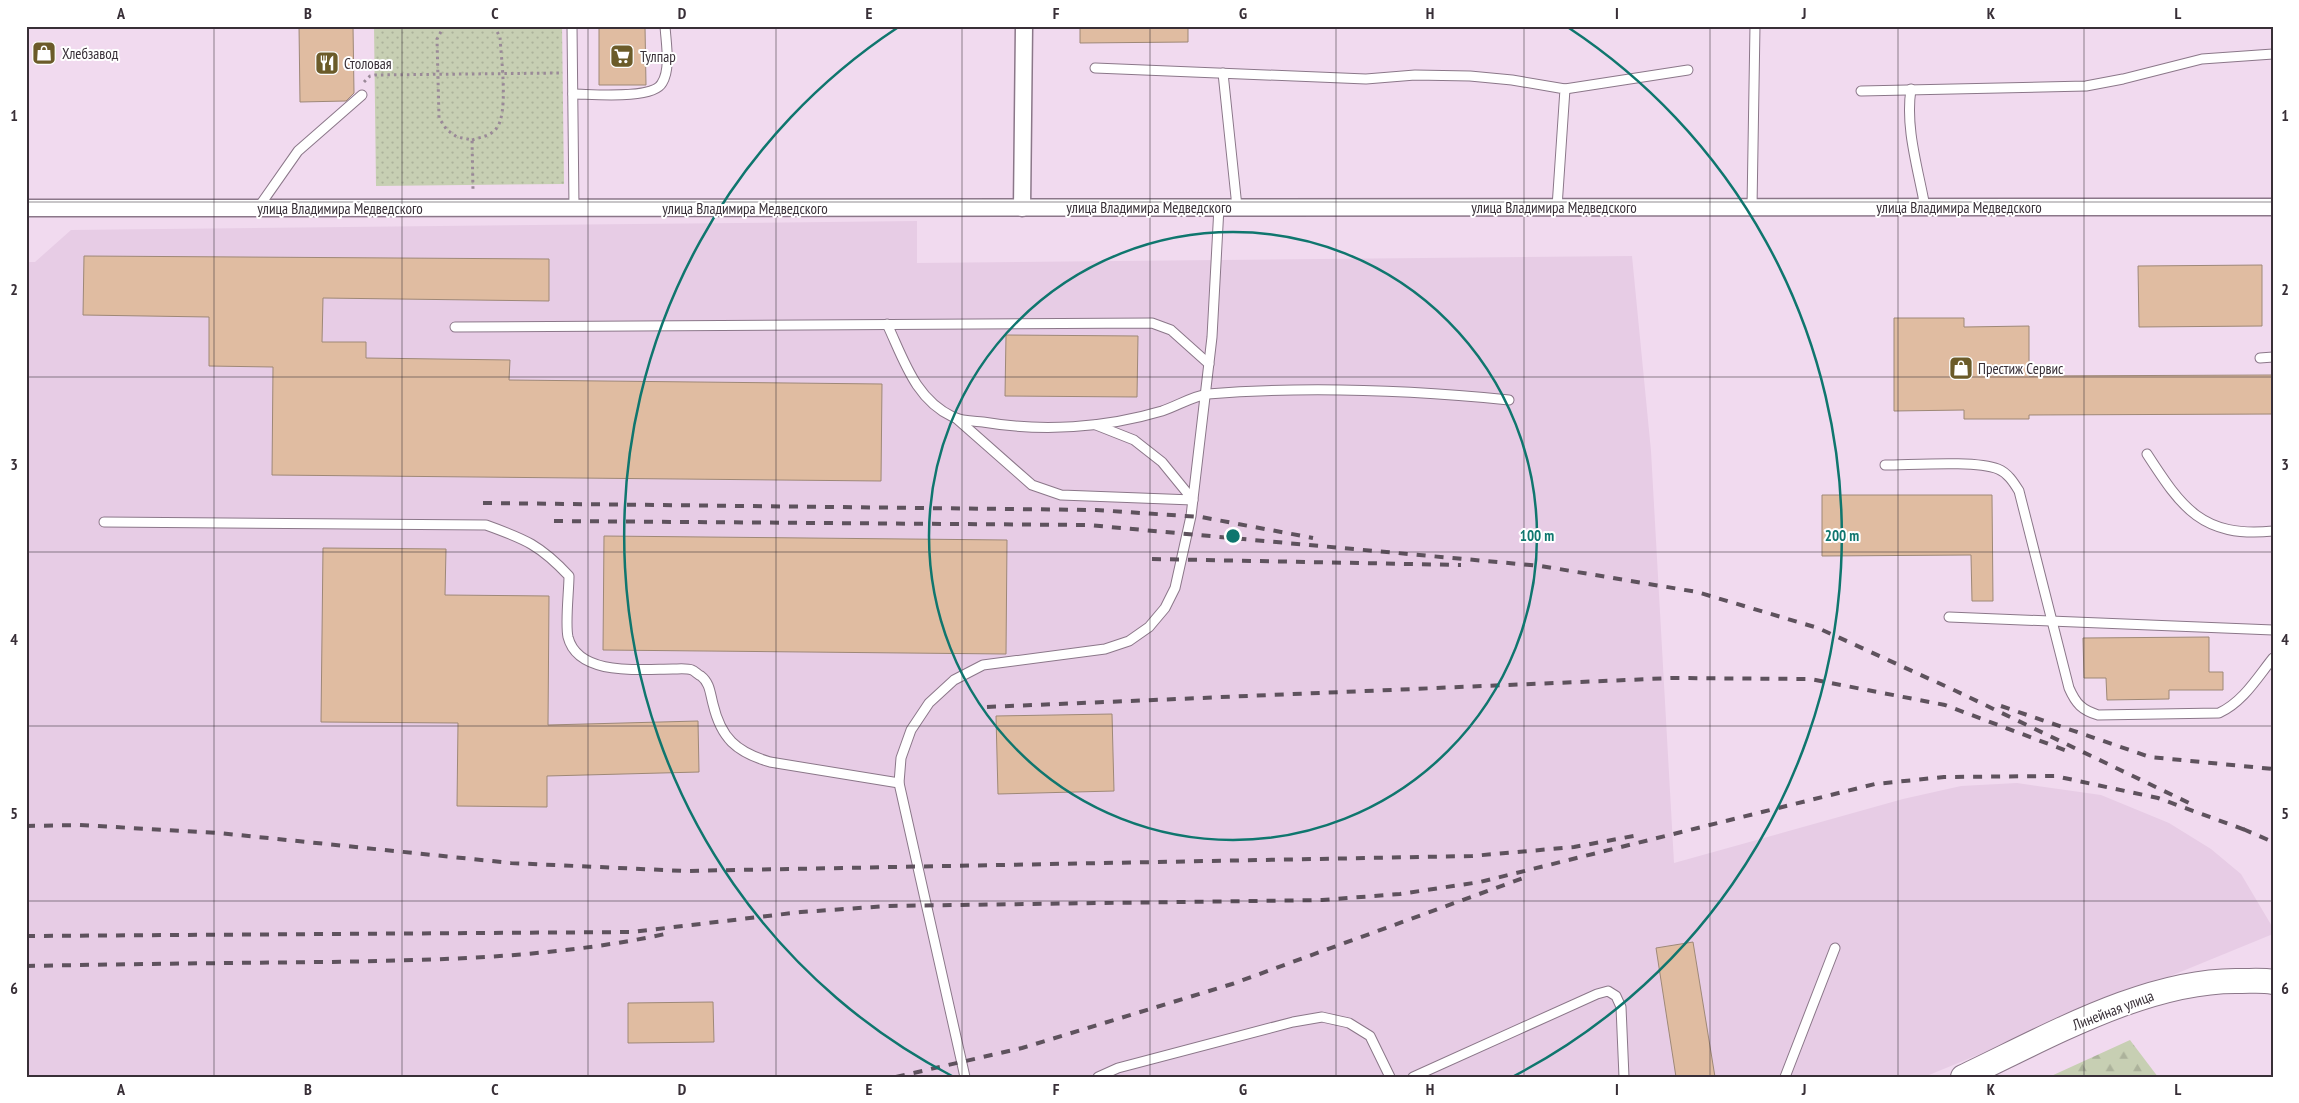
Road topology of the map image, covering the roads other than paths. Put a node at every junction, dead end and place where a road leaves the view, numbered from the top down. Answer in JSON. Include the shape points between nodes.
{"nodes":[{"id":1,"x":572,"y":26,"type":"edge"},
{"id":2,"x":666,"y":26,"type":"edge"},
{"id":3,"x":1024,"y":26,"type":"edge"},
{"id":4,"x":1755,"y":26,"type":"edge"},
{"id":5,"x":2273,"y":54,"type":"edge"},
{"id":6,"x":1095,"y":68,"type":"dead end"},
{"id":7,"x":1688,"y":70,"type":"dead end"},
{"id":8,"x":1223,"y":73,"type":"junction"},
{"id":9,"x":1565,"y":89,"type":"junction"},
{"id":10,"x":1911,"y":89,"type":"junction"},
{"id":11,"x":1861,"y":91,"type":"dead end"},
{"id":12,"x":573,"y":94,"type":"junction"},
{"id":13,"x":362,"y":95,"type":"road end"},
{"id":14,"x":1219,"y":207,"type":"junction"},
{"id":15,"x":1237,"y":207,"type":"junction"},
{"id":16,"x":1557,"y":207,"type":"junction"},
{"id":17,"x":1752,"y":207,"type":"junction"},
{"id":18,"x":1925,"y":207,"type":"junction"},
{"id":19,"x":2273,"y":207,"type":"edge"},
{"id":20,"x":26,"y":208,"type":"edge"},
{"id":21,"x":258,"y":208,"type":"junction"},
{"id":22,"x":574,"y":208,"type":"junction"},
{"id":23,"x":1022,"y":208,"type":"junction"},
{"id":24,"x":887,"y":324,"type":"junction"},
{"id":25,"x":455,"y":327,"type":"dead end"},
{"id":26,"x":2260,"y":358,"type":"dead end"},
{"id":27,"x":2273,"y":358,"type":"edge"},
{"id":28,"x":1209,"y":364,"type":"junction"},
{"id":29,"x":1205,"y":395,"type":"junction"},
{"id":30,"x":1509,"y":400,"type":"dead end"},
{"id":31,"x":955,"y":418,"type":"junction"},
{"id":32,"x":1096,"y":425,"type":"junction"},
{"id":33,"x":2147,"y":454,"type":"dead end"},
{"id":34,"x":1885,"y":465,"type":"dead end"},
{"id":35,"x":1193,"y":500,"type":"junction"},
{"id":36,"x":104,"y":522,"type":"dead end"},
{"id":37,"x":2273,"y":531,"type":"edge"},
{"id":38,"x":1949,"y":617,"type":"dead end"},
{"id":39,"x":2052,"y":621,"type":"junction"},
{"id":40,"x":2273,"y":630,"type":"edge"},
{"id":41,"x":2273,"y":658,"type":"edge"},
{"id":42,"x":898,"y":783,"type":"junction"},
{"id":43,"x":1835,"y":948,"type":"dead end"},
{"id":44,"x":2273,"y":982,"type":"edge"},
{"id":45,"x":965,"y":1077,"type":"edge"},
{"id":46,"x":1098,"y":1077,"type":"edge"},
{"id":47,"x":1390,"y":1077,"type":"edge"},
{"id":48,"x":1414,"y":1077,"type":"edge"},
{"id":49,"x":1624,"y":1077,"type":"edge"},
{"id":50,"x":1785,"y":1077,"type":"edge"},
{"id":51,"x":1963,"y":1077,"type":"edge"}],
"edges":[{"from":1,"to":12,"type":"lane"},
{"from":2,"to":12,"type":"lane","via":[[666,70],[663,83],[658,88],[645,94]]},
{"from":3,"to":23,"type":"street"},
{"from":4,"to":17,"type":"lane"},
{"from":5,"to":10,"type":"lane","via":[[2202,59],[2086,86]]},
{"from":6,"to":8,"type":"lane"},
{"from":7,"to":9,"type":"lane"},
{"from":8,"to":9,"type":"lane","via":[[1366,79],[1415,75],[1470,76]]},
{"from":8,"to":15,"type":"lane"},
{"from":9,"to":16,"type":"lane"},
{"from":10,"to":11,"type":"lane"},
{"from":10,"to":18,"type":"lane","via":[[1910,129]]},
{"from":12,"to":22,"type":"lane"},
{"from":13,"to":21,"type":"lane","via":[[298,151]]},
{"from":14,"to":15,"type":"street","name":"улица Владимира Медведского"},
{"from":14,"to":23,"type":"street","name":"улица Владимира Медведского"},
{"from":14,"to":28,"type":"lane"},
{"from":15,"to":16,"type":"street","name":"улица Владимира Медведского"},
{"from":16,"to":17,"type":"street","name":"улица Владимира Медведского"},
{"from":17,"to":18,"type":"street","name":"улица Владимира Медведского"},
{"from":18,"to":19,"type":"street","name":"улица Владимира Медведского"},
{"from":20,"to":21,"type":"street","name":"улица Владимира Медведского"},
{"from":21,"to":22,"type":"street","name":"улица Владимира Медведского"},
{"from":22,"to":23,"type":"street","name":"улица Владимира Медведского"},
{"from":24,"to":25,"type":"lane"},
{"from":24,"to":28,"type":"lane","via":[[1152,323],[1171,330]]},
{"from":24,"to":31,"type":"lane","via":[[916,388],[936,407]]},
{"from":26,"to":27,"type":"lane"},
{"from":28,"to":29,"type":"lane"},
{"from":29,"to":30,"type":"lane","via":[[1346,389]]},
{"from":29,"to":32,"type":"lane","via":[[1162,410]]},
{"from":29,"to":35,"type":"lane"},
{"from":31,"to":32,"type":"lane","via":[[1042,428]]},
{"from":31,"to":35,"type":"lane","via":[[1032,486],[1046,492]]},
{"from":32,"to":35,"type":"lane","via":[[1134,440],[1162,462]]},
{"from":33,"to":37,"type":"lane","via":[[2183,506],[2205,522],[2232,532]]},
{"from":34,"to":39,"type":"lane","via":[[1978,465],[1999,469],[2012,479],[2019,491]]},
{"from":35,"to":42,"type":"lane","via":[[1175,588],[1165,608],[1149,627],[1129,641],[1104,649],[983,665],[954,680],[929,702],[911,730],[901,758]]},
{"from":36,"to":42,"type":"lane","via":[[486,525],[524,538],[550,556],[569,576],[568,637],[578,653],[591,663],[606,669],[692,670],[704,679],[710,690],[724,734],[749,756]]},
{"from":38,"to":39,"type":"lane"},
{"from":39,"to":40,"type":"lane"},
{"from":39,"to":41,"type":"lane","via":[[2075,702],[2084,710],[2098,715],[2219,713],[2232,707]]},
{"from":42,"to":45,"type":"lane"},
{"from":43,"to":50,"type":"lane"},
{"from":44,"to":51,"type":"street","name":"Линейная улица","via":[[2220,980],[2163,990],[2075,1024]]},
{"from":46,"to":47,"type":"lane","via":[[1127,1066],[1322,1017],[1349,1023],[1370,1036]]},
{"from":48,"to":49,"type":"lane","via":[[1608,991],[1616,996],[1621,1007]]}]}
